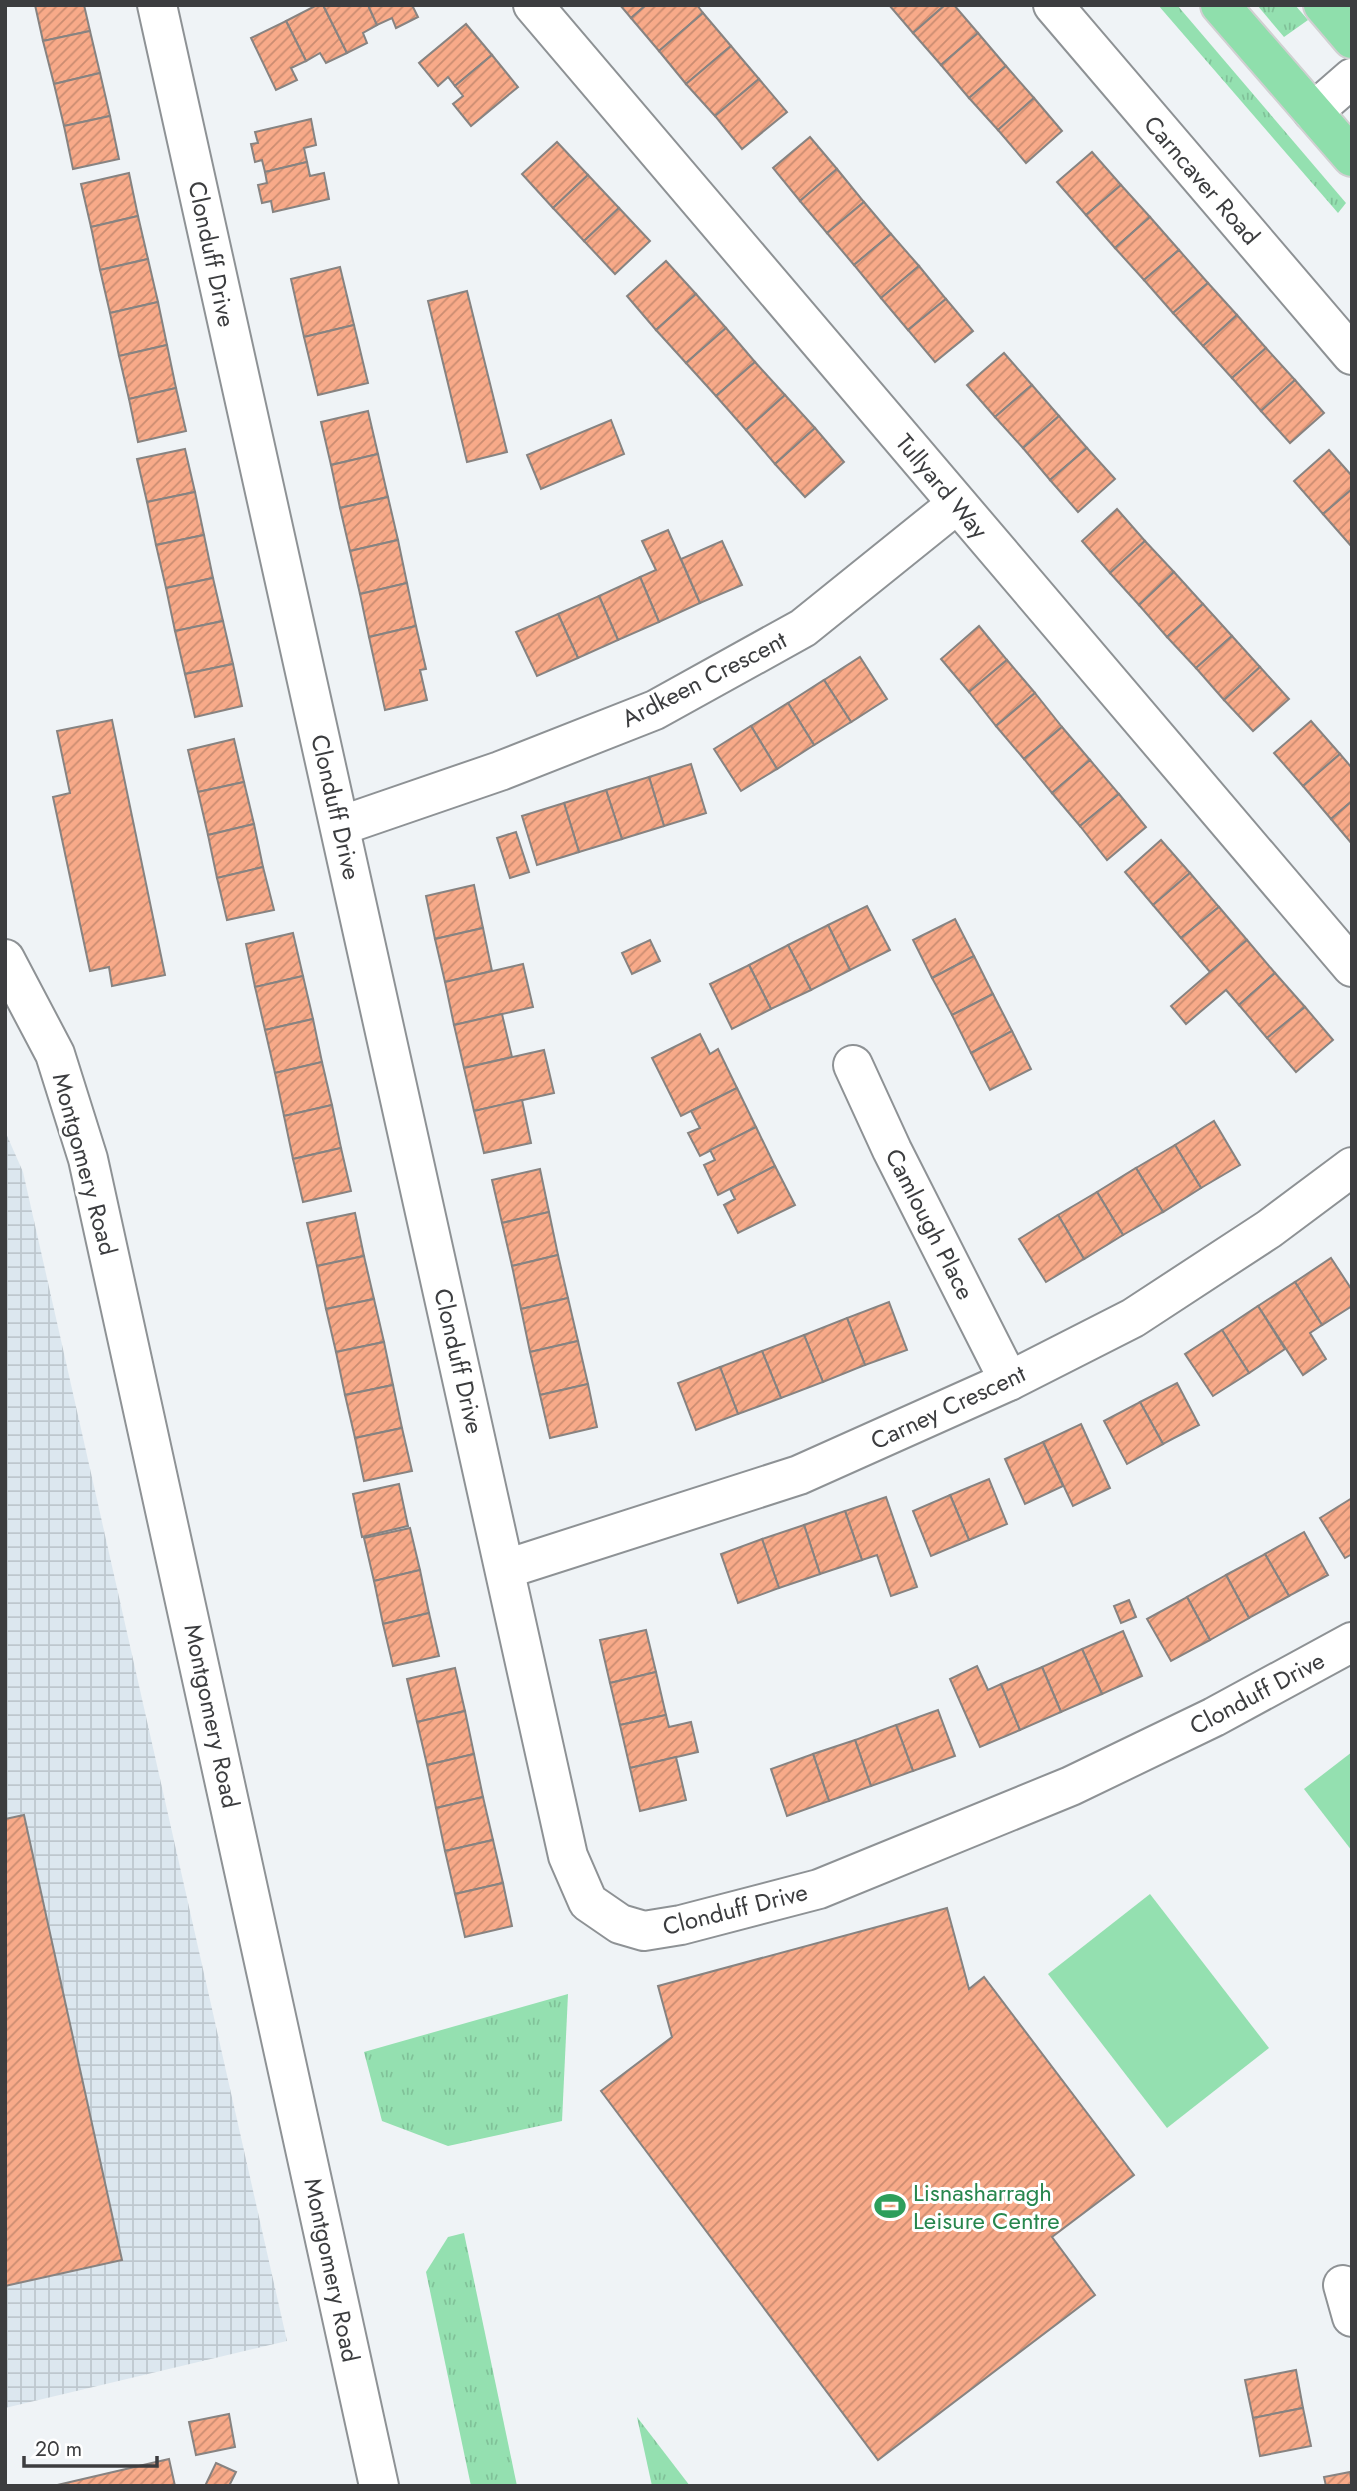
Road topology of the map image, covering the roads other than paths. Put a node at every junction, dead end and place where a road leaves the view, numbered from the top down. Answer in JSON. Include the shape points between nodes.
{"nodes":[{"id":1,"x":157,"y":5,"type":"edge"},
{"id":2,"x":533,"y":5,"type":"edge"},
{"id":3,"x":1053,"y":5,"type":"edge"},
{"id":4,"x":1220,"y":5,"type":"edge"},
{"id":5,"x":1322,"y":5,"type":"edge"},
{"id":6,"x":1352,"y":38,"type":"edge"},
{"id":7,"x":1352,"y":78,"type":"edge"},
{"id":8,"x":1313,"y":112,"type":"junction"},
{"id":9,"x":1352,"y":157,"type":"edge"},
{"id":10,"x":1352,"y":355,"type":"edge"},
{"id":11,"x":957,"y":503,"type":"junction"},
{"id":12,"x":340,"y":826,"type":"junction"},
{"id":13,"x":5,"y":959,"type":"edge"},
{"id":14,"x":1352,"y":967,"type":"edge"},
{"id":15,"x":853,"y":1065,"type":"dead end"},
{"id":16,"x":1352,"y":1167,"type":"edge"},
{"id":17,"x":1009,"y":1381,"type":"junction"},
{"id":18,"x":506,"y":1569,"type":"junction"},
{"id":19,"x":1352,"y":1642,"type":"edge"},
{"id":20,"x":380,"y":2486,"type":"edge"}],
"edges":[{"from":1,"to":12,"type":"street","name":"Clonduff Drive"},
{"from":2,"to":11,"type":"street","name":"Tullyard Way"},
{"from":3,"to":10,"type":"street","name":"Carncaver Road"},
{"from":4,"to":8,"type":"highway"},
{"from":5,"to":6,"type":"highway"},
{"from":7,"to":8,"type":"street"},
{"from":8,"to":9,"type":"highway"},
{"from":11,"to":12,"type":"street","name":"Ardkeen Crescent","via":[[803,628],[655,710],[500,771]]},
{"from":11,"to":14,"type":"street","name":"Tullyard Way"},
{"from":12,"to":18,"type":"street","name":"Clonduff Drive"},
{"from":13,"to":20,"type":"street","name":"Montgomery Road","via":[[55,1054],[88,1159]]},
{"from":15,"to":17,"type":"street","name":"Camlough Place"},
{"from":16,"to":17,"type":"street","name":"Carney Crescent","via":[[1269,1229],[1133,1318]]},
{"from":17,"to":18,"type":"street","name":"Carney Crescent","via":[[799,1475]]},
{"from":18,"to":19,"type":"street","name":"Clonduff Drive","via":[[568,1856],[588,1902],[620,1924],[644,1931],[819,1889],[1071,1786],[1214,1717]]}]}
